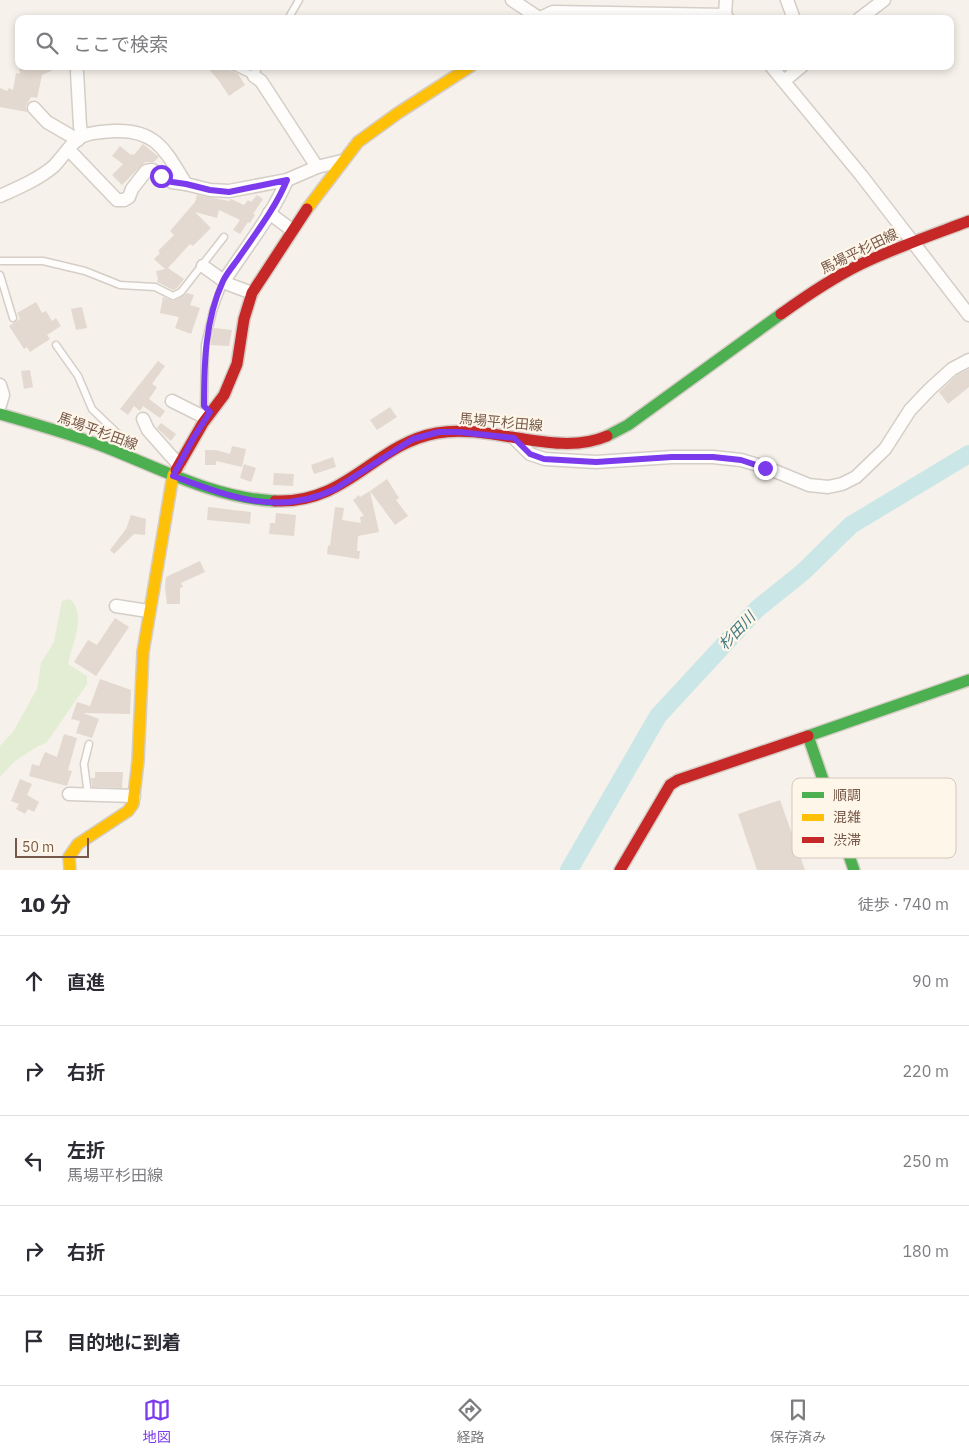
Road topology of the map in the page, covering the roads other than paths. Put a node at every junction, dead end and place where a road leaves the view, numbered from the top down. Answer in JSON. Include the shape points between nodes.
{"nodes":[{"id":1,"x":299,"y":0,"type":"edge"},
{"id":2,"x":512,"y":0,"type":"edge"},
{"id":3,"x":726,"y":0,"type":"edge"},
{"id":4,"x":787,"y":0,"type":"edge"},
{"id":5,"x":884,"y":0,"type":"edge"},
{"id":6,"x":552,"y":6,"type":"edge"},
{"id":7,"x":290,"y":15,"type":"edge"},
{"id":8,"x":534,"y":15,"type":"edge"},
{"id":9,"x":542,"y":15,"type":"edge"},
{"id":10,"x":695,"y":15,"type":"edge"},
{"id":11,"x":727,"y":15,"type":"edge"},
{"id":12,"x":793,"y":15,"type":"edge"},
{"id":13,"x":864,"y":15,"type":"edge"},
{"id":14,"x":465,"y":70,"type":"edge"},
{"id":15,"x":774,"y":70,"type":"edge"},
{"id":16,"x":797,"y":70,"type":"edge"},
{"id":17,"x":256,"y":71,"type":"edge"},
{"id":18,"x":77,"y":72,"type":"dead end"},
{"id":19,"x":784,"y":81,"type":"junction"},
{"id":20,"x":34,"y":108,"type":"dead end"},
{"id":21,"x":80,"y":138,"type":"junction"},
{"id":22,"x":68,"y":150,"type":"junction"},
{"id":23,"x":342,"y":161,"type":"junction"},
{"id":24,"x":317,"y":167,"type":"junction"},
{"id":25,"x":287,"y":180,"type":"junction"},
{"id":26,"x":186,"y":184,"type":"junction"},
{"id":27,"x":0,"y":196,"type":"edge"},
{"id":28,"x":269,"y":213,"type":"junction"},
{"id":29,"x":969,"y":220,"type":"edge"},
{"id":30,"x":292,"y":230,"type":"junction"},
{"id":31,"x":224,"y":238,"type":"dead end"},
{"id":32,"x":913,"y":242,"type":"junction"},
{"id":33,"x":0,"y":261,"type":"edge"},
{"id":34,"x":203,"y":266,"type":"junction"},
{"id":35,"x":0,"y":275,"type":"edge"},
{"id":36,"x":224,"y":281,"type":"junction"},
{"id":37,"x":252,"y":293,"type":"junction"},
{"id":38,"x":969,"y":315,"type":"edge"},
{"id":39,"x":13,"y":318,"type":"dead end"},
{"id":40,"x":56,"y":345,"type":"dead end"},
{"id":41,"x":969,"y":360,"type":"edge"},
{"id":42,"x":0,"y":385,"type":"edge"},
{"id":43,"x":172,"y":401,"type":"dead end"},
{"id":44,"x":0,"y":405,"type":"edge"},
{"id":45,"x":0,"y":414,"type":"edge"},
{"id":46,"x":208,"y":415,"type":"junction"},
{"id":47,"x":143,"y":419,"type":"dead end"},
{"id":48,"x":514,"y":438,"type":"junction"},
{"id":49,"x":116,"y":452,"type":"junction"},
{"id":50,"x":176,"y":470,"type":"junction"},
{"id":51,"x":116,"y":606,"type":"dead end"},
{"id":52,"x":148,"y":611,"type":"junction"},
{"id":53,"x":969,"y":680,"type":"edge"},
{"id":54,"x":808,"y":736,"type":"junction"},
{"id":55,"x":89,"y":744,"type":"dead end"},
{"id":56,"x":822,"y":778,"type":"edge"},
{"id":57,"x":69,"y":794,"type":"dead end"},
{"id":58,"x":88,"y":795,"type":"junction"},
{"id":59,"x":134,"y":796,"type":"junction"},
{"id":60,"x":850,"y":858,"type":"edge"},
{"id":61,"x":70,"y":870,"type":"edge"},
{"id":62,"x":620,"y":870,"type":"edge"},
{"id":63,"x":854,"y":870,"type":"edge"}],
"edges":[{"from":1,"to":7,"type":"lane"},
{"from":2,"to":8,"type":"street"},
{"from":3,"to":11,"type":"street"},
{"from":4,"to":12,"type":"street"},
{"from":5,"to":13,"type":"street"},
{"from":6,"to":9,"type":"street"},
{"from":6,"to":10,"type":"street"},
{"from":14,"to":23,"type":"street","via":[[366,136]]},
{"from":15,"to":19,"type":"street"},
{"from":16,"to":19,"type":"street"},
{"from":17,"to":24,"type":"street"},
{"from":18,"to":21,"type":"street"},
{"from":19,"to":32,"type":"street"},
{"from":20,"to":21,"type":"street","via":[[48,122]]},
{"from":21,"to":22,"type":"street"},
{"from":21,"to":26,"type":"street","via":[[118,131],[144,136],[159,144]]},
{"from":22,"to":26,"type":"street","via":[[118,200],[129,197],[146,171],[152,170],[172,182]]},
{"from":22,"to":27,"type":"street","via":[[53,167]]},
{"from":23,"to":24,"type":"street"},
{"from":23,"to":30,"type":"street"},
{"from":24,"to":25,"type":"street"},
{"from":25,"to":26,"type":"street","via":[[229,192]]},
{"from":25,"to":28,"type":"street"},
{"from":28,"to":30,"type":"street"},
{"from":28,"to":36,"type":"street"},
{"from":29,"to":32,"type":"street","name":"馬場平杉田線"},
{"from":30,"to":37,"type":"street"},
{"from":31,"to":34,"type":"lane"},
{"from":32,"to":38,"type":"street"},
{"from":32,"to":48,"type":"street","name":"馬場平杉田線","via":[[814,290],[612,434],[579,443]]},
{"from":33,"to":34,"type":"lane","via":[[43,261],[86,271],[120,286],[155,287],[173,296],[181,292]]},
{"from":34,"to":36,"type":"street"},
{"from":35,"to":39,"type":"lane"},
{"from":36,"to":37,"type":"street"},
{"from":36,"to":46,"type":"lane","via":[[205,345],[204,406]]},
{"from":37,"to":46,"type":"street","via":[[237,364],[224,395]]},
{"from":40,"to":49,"type":"lane","via":[[78,376],[92,409],[118,434]]},
{"from":41,"to":48,"type":"street","via":[[952,369],[930,389],[910,410],[885,449],[856,477],[828,487],[809,485],[741,460],[713,457],[596,462],[544,459],[530,454]]},
{"from":42,"to":44,"type":"street","via":[[3,395]]},
{"from":43,"to":46,"type":"street"},
{"from":45,"to":49,"type":"street","name":"馬場平杉田線"},
{"from":46,"to":50,"type":"street"},
{"from":47,"to":50,"type":"street"},
{"from":48,"to":50,"type":"street","name":"馬場平杉田線","via":[[459,432],[421,436],[335,489],[312,498],[288,502],[229,496]]},
{"from":49,"to":50,"type":"street","name":"馬場平杉田線"},
{"from":50,"to":52,"type":"street"},
{"from":51,"to":52,"type":"street"},
{"from":52,"to":59,"type":"street","via":[[133,725],[138,761]]},
{"from":53,"to":54,"type":"street"},
{"from":54,"to":56,"type":"street"},
{"from":54,"to":62,"type":"street","via":[[670,785]]},
{"from":55,"to":58,"type":"lane","via":[[84,764]]},
{"from":57,"to":58,"type":"street"},
{"from":58,"to":59,"type":"street"},
{"from":59,"to":61,"type":"street","via":[[128,811],[78,844],[69,857]]},
{"from":60,"to":63,"type":"street"}]}
